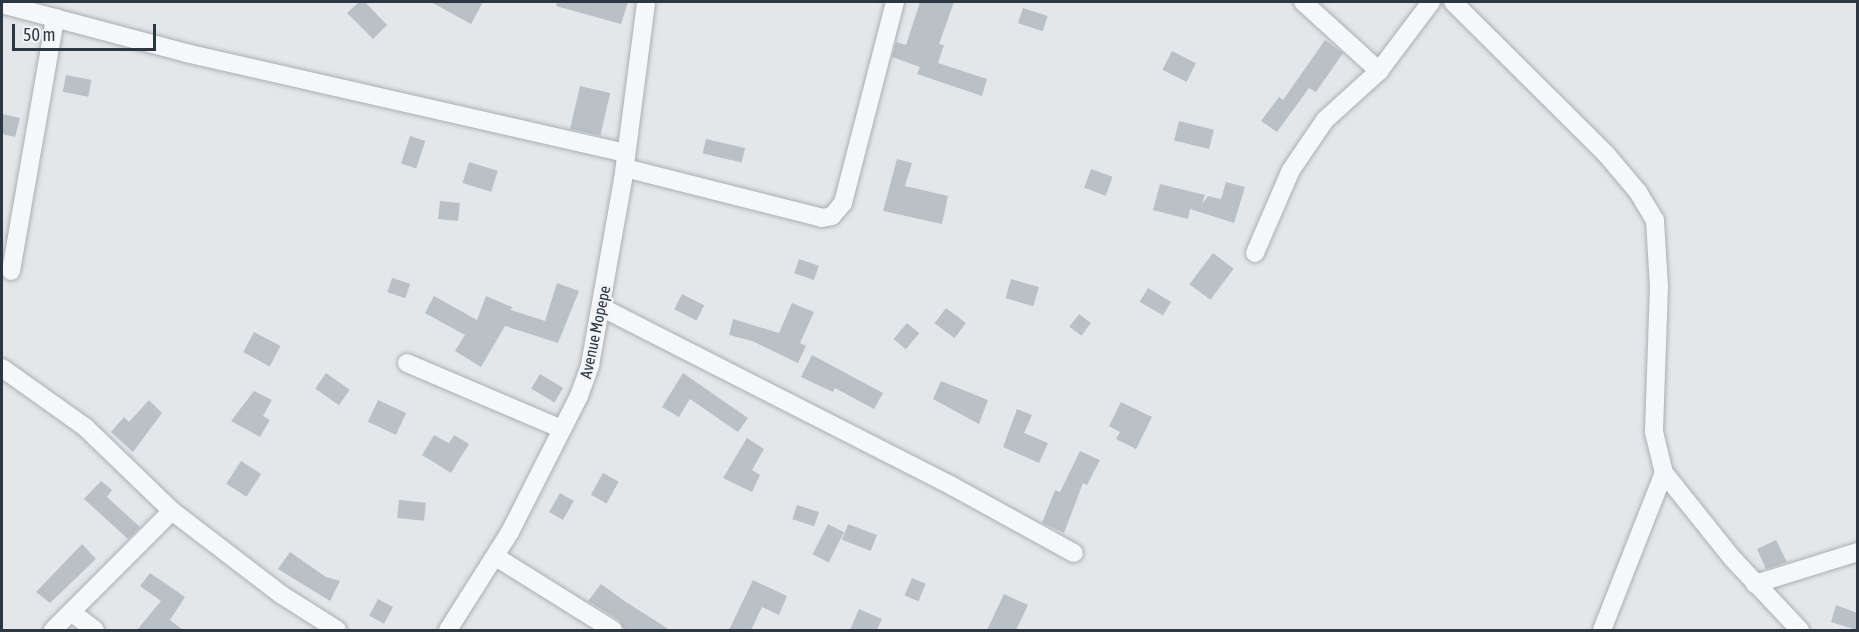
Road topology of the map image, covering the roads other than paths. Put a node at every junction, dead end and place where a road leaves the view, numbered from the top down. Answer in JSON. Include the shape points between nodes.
{"nodes":[{"id":1,"x":646,"y":2,"type":"edge"},
{"id":2,"x":895,"y":2,"type":"edge"},
{"id":3,"x":1303,"y":2,"type":"edge"},
{"id":4,"x":1431,"y":2,"type":"edge"},
{"id":5,"x":1453,"y":2,"type":"edge"},
{"id":6,"x":2,"y":4,"type":"edge"},
{"id":7,"x":55,"y":18,"type":"junction"},
{"id":8,"x":1379,"y":71,"type":"junction"},
{"id":9,"x":626,"y":161,"type":"junction"},
{"id":10,"x":1255,"y":254,"type":"dead end"},
{"id":11,"x":11,"y":271,"type":"dead end"},
{"id":12,"x":601,"y":307,"type":"junction"},
{"id":13,"x":407,"y":363,"type":"dead end"},
{"id":14,"x":2,"y":368,"type":"edge"},
{"id":15,"x":562,"y":429,"type":"junction"},
{"id":16,"x":1664,"y":473,"type":"junction"},
{"id":17,"x":172,"y":511,"type":"junction"},
{"id":18,"x":1857,"y":552,"type":"edge"},
{"id":19,"x":1074,"y":553,"type":"dead end"},
{"id":20,"x":496,"y":557,"type":"junction"},
{"id":21,"x":1755,"y":584,"type":"junction"},
{"id":22,"x":71,"y":612,"type":"junction"},
{"id":23,"x":53,"y":630,"type":"edge"},
{"id":24,"x":95,"y":630,"type":"edge"},
{"id":25,"x":337,"y":630,"type":"edge"},
{"id":26,"x":448,"y":630,"type":"edge"},
{"id":27,"x":613,"y":630,"type":"edge"},
{"id":28,"x":1602,"y":630,"type":"edge"},
{"id":29,"x":1800,"y":630,"type":"edge"}],
"edges":[{"from":1,"to":9,"type":"street","name":"Avenue Mopepe"},
{"from":2,"to":9,"type":"street","via":[[843,202],[832,216],[822,218]]},
{"from":3,"to":8,"type":"street"},
{"from":4,"to":8,"type":"street"},
{"from":5,"to":16,"type":"street","via":[[1606,154],[1638,192],[1655,220],[1659,287],[1654,432]]},
{"from":6,"to":7,"type":"street"},
{"from":7,"to":9,"type":"street"},
{"from":7,"to":11,"type":"street"},
{"from":8,"to":10,"type":"street","via":[[1325,120],[1297,162]]},
{"from":9,"to":12,"type":"street","name":"Avenue Mopepe"},
{"from":12,"to":15,"type":"street","name":"Avenue Mopepe","via":[[590,365]]},
{"from":12,"to":19,"type":"street","via":[[952,486]]},
{"from":13,"to":15,"type":"street"},
{"from":14,"to":17,"type":"street","via":[[85,427]]},
{"from":15,"to":20,"type":"street","name":"Avenue Mopepe"},
{"from":16,"to":21,"type":"street"},
{"from":16,"to":28,"type":"street"},
{"from":17,"to":22,"type":"street"},
{"from":17,"to":25,"type":"street"},
{"from":18,"to":21,"type":"street"},
{"from":20,"to":26,"type":"street","name":"Avenue Mopepe"},
{"from":20,"to":27,"type":"street"},
{"from":21,"to":29,"type":"street"},
{"from":22,"to":23,"type":"street"},
{"from":22,"to":24,"type":"street"}]}
